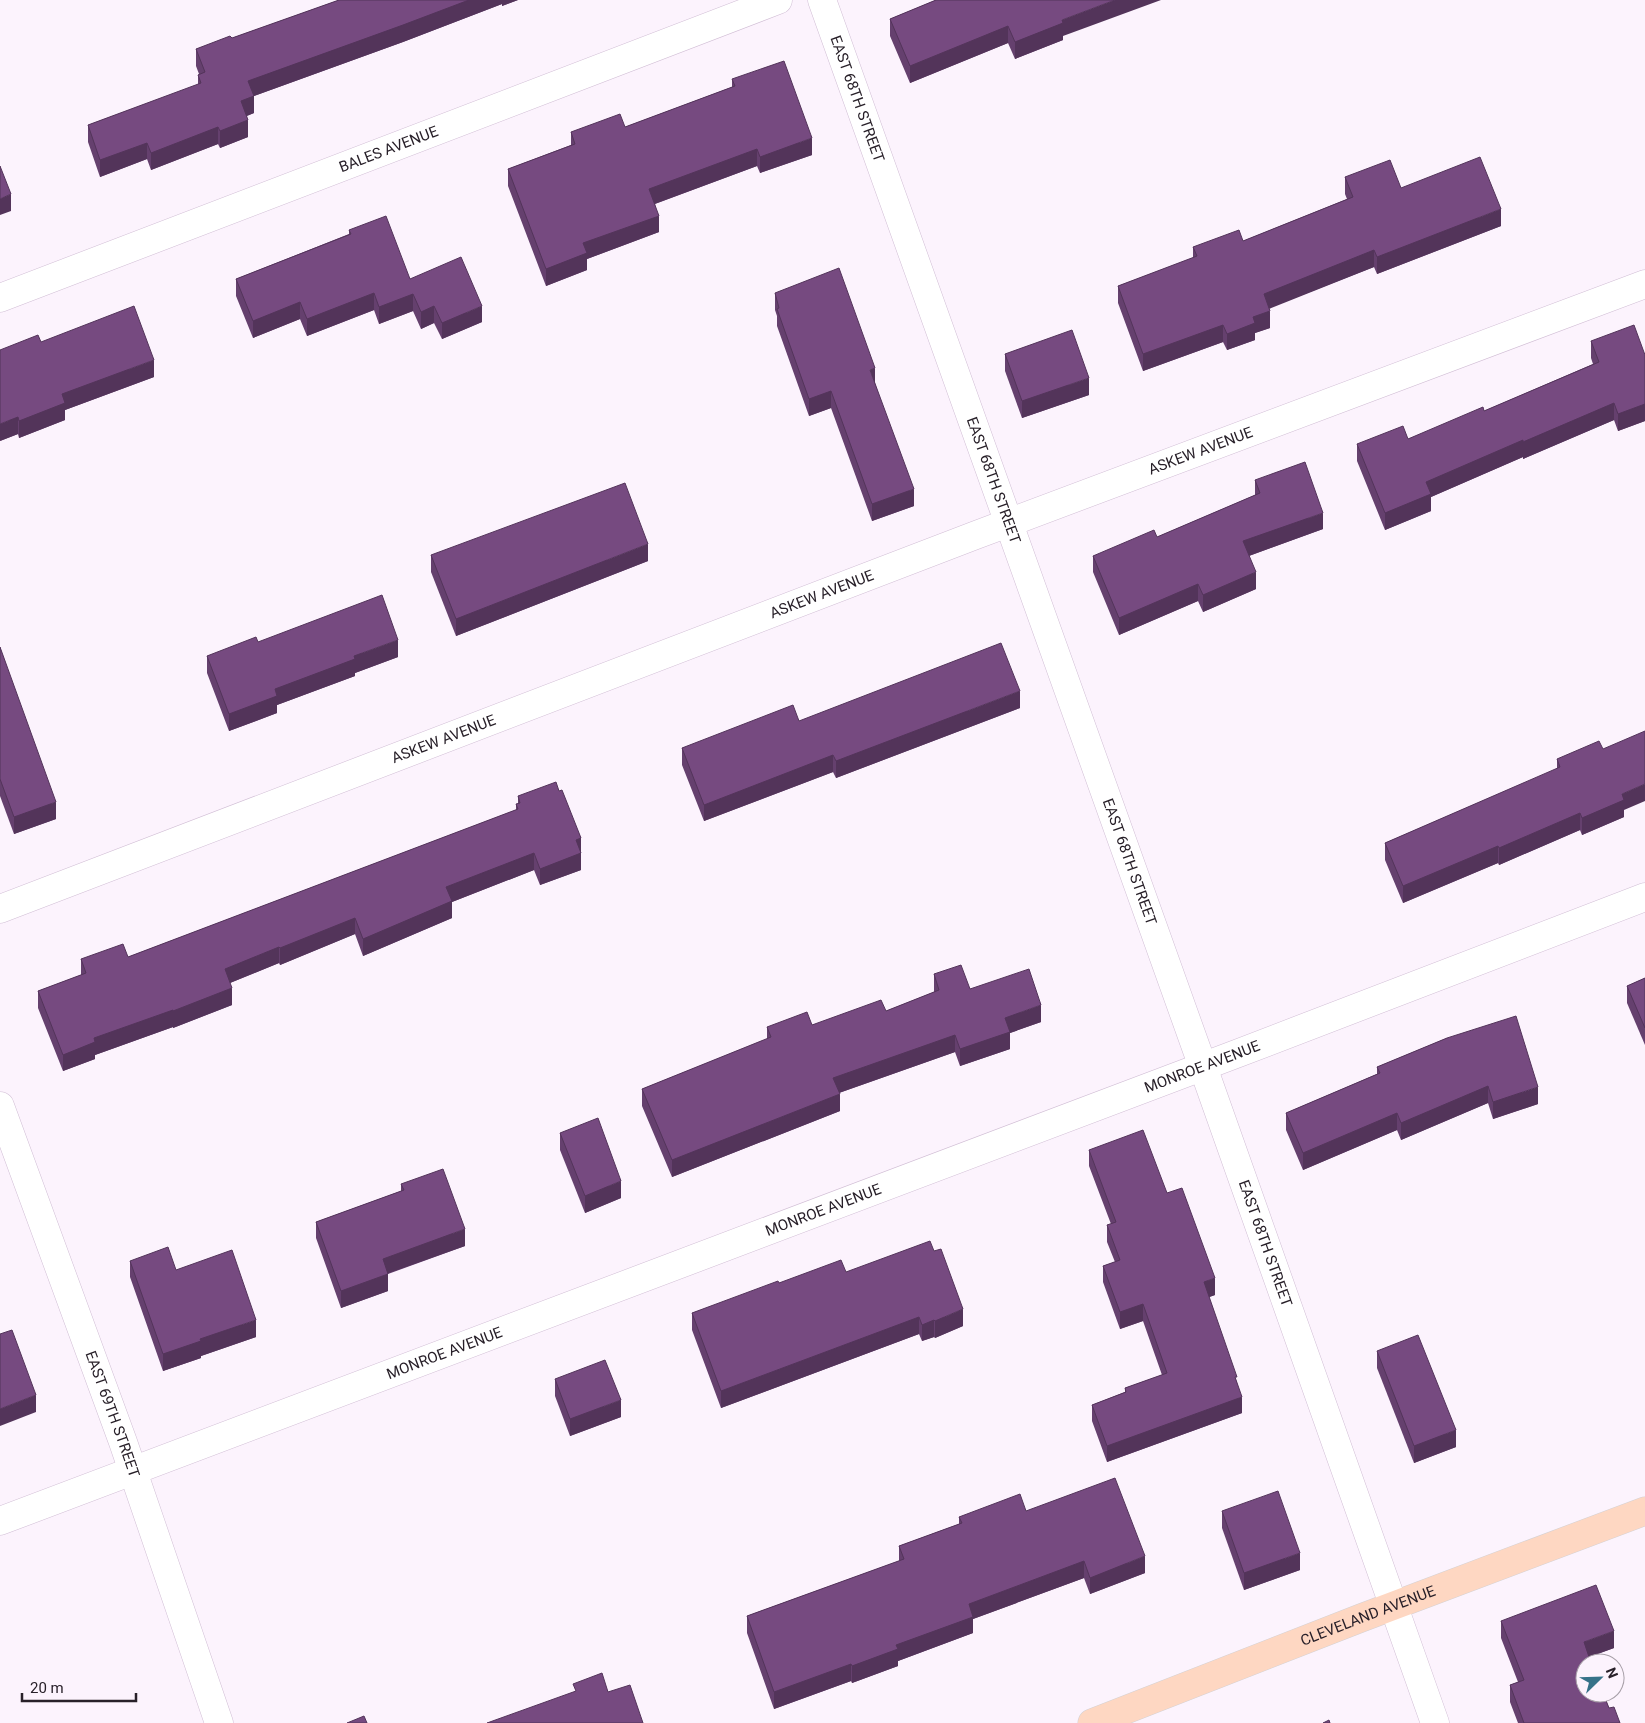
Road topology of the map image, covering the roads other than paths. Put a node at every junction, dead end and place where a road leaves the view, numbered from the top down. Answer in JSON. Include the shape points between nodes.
{"nodes":[{"id":1,"x":778,"y":0,"type":"edge"},
{"id":2,"x":822,"y":0,"type":"edge"},
{"id":3,"x":1645,"y":284,"type":"edge"},
{"id":4,"x":0,"y":298,"type":"edge"},
{"id":5,"x":1009,"y":523,"type":"junction"},
{"id":6,"x":1645,"y":897,"type":"edge"},
{"id":7,"x":0,"y":909,"type":"edge"},
{"id":8,"x":1203,"y":1066,"type":"junction"},
{"id":9,"x":0,"y":1106,"type":"edge"},
{"id":10,"x":133,"y":1471,"type":"junction"},
{"id":11,"x":1645,"y":1511,"type":"edge"},
{"id":12,"x":0,"y":1520,"type":"edge"},
{"id":13,"x":1393,"y":1606,"type":"junction"},
{"id":14,"x":219,"y":1723,"type":"edge"},
{"id":15,"x":1092,"y":1723,"type":"edge"},
{"id":16,"x":1435,"y":1723,"type":"edge"}],
"edges":[{"from":1,"to":4,"type":"street","name":"BALES AVENUE"},
{"from":2,"to":5,"type":"street","name":"EAST 68TH STREET"},
{"from":3,"to":5,"type":"street","name":"ASKEW AVENUE"},
{"from":5,"to":7,"type":"street","name":"ASKEW AVENUE"},
{"from":5,"to":8,"type":"street","name":"EAST 68TH STREET"},
{"from":6,"to":8,"type":"street","name":"MONROE AVENUE"},
{"from":8,"to":10,"type":"street","name":"MONROE AVENUE"},
{"from":8,"to":13,"type":"street","name":"EAST 68TH STREET"},
{"from":9,"to":10,"type":"street","name":"EAST 69TH STREET"},
{"from":10,"to":12,"type":"street","name":"MONROE AVENUE"},
{"from":10,"to":14,"type":"street","name":"EAST 69TH STREET"},
{"from":11,"to":13,"type":"main road","name":"CLEVELAND AVENUE"},
{"from":13,"to":15,"type":"main road","name":"CLEVELAND AVENUE"},
{"from":13,"to":16,"type":"street","name":"EAST 68TH STREET"}]}
